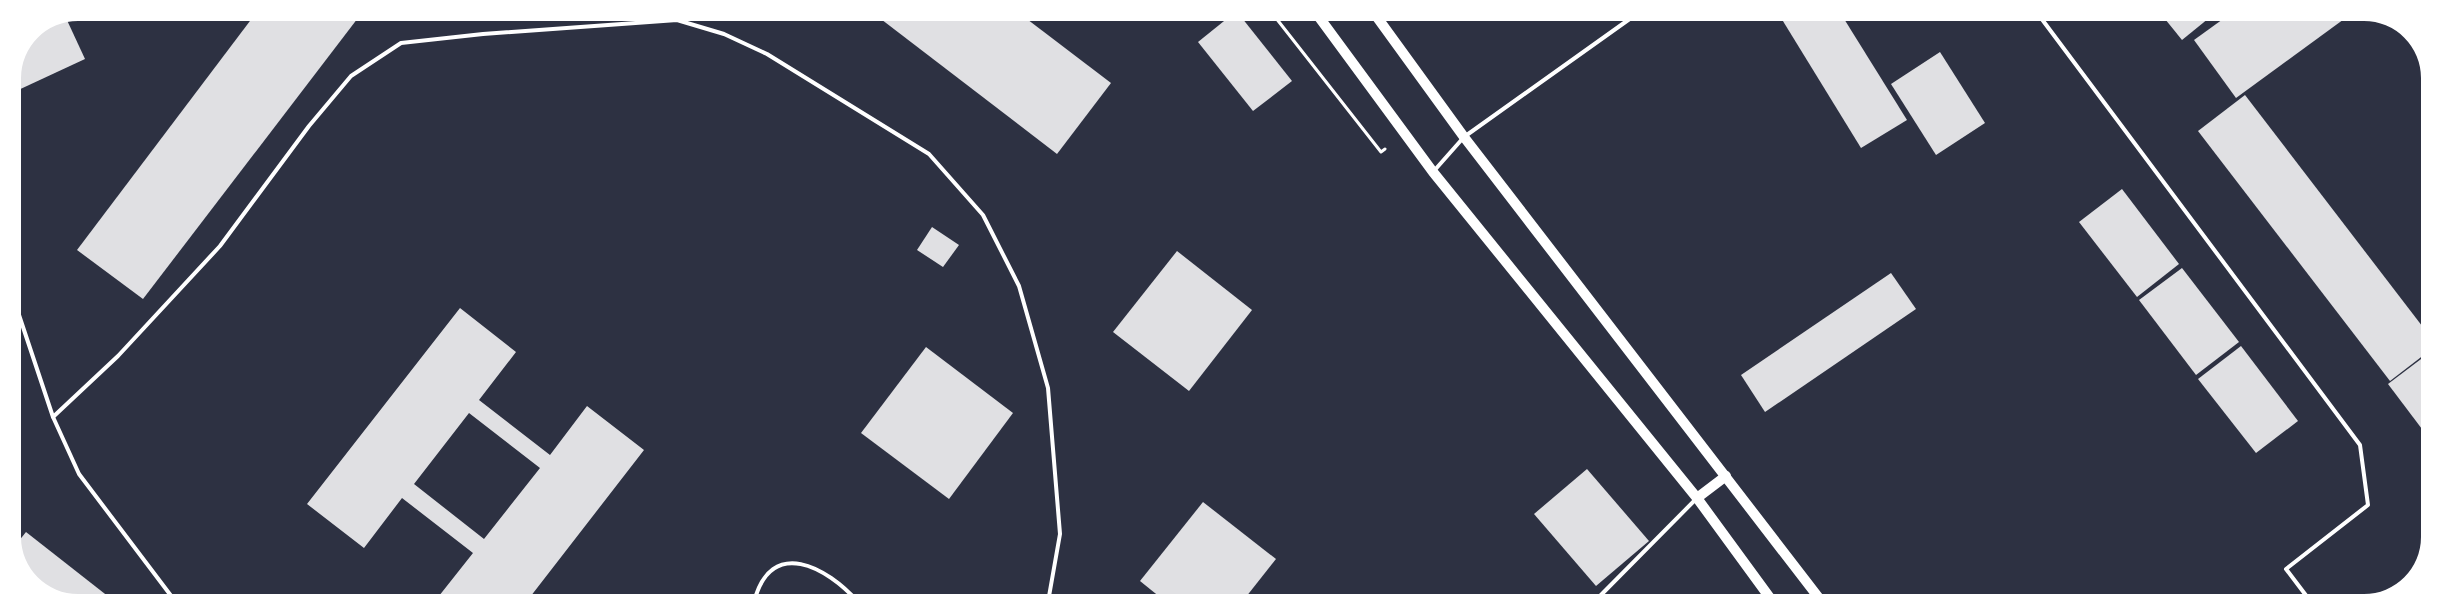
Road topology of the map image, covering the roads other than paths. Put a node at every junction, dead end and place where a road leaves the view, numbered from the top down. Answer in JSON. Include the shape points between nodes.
{"nodes":[{"id":1,"x":664,"y":21,"type":"edge"},
{"id":2,"x":680,"y":21,"type":"edge"},
{"id":3,"x":1322,"y":21,"type":"edge"},
{"id":4,"x":1380,"y":21,"type":"edge"},
{"id":5,"x":1627,"y":21,"type":"edge"},
{"id":6,"x":2043,"y":21,"type":"edge"},
{"id":7,"x":1464,"y":136,"type":"junction"},
{"id":8,"x":1433,"y":172,"type":"junction"},
{"id":9,"x":21,"y":321,"type":"edge"},
{"id":10,"x":53,"y":416,"type":"junction"},
{"id":11,"x":1726,"y":476,"type":"junction"},
{"id":12,"x":1697,"y":498,"type":"junction"},
{"id":13,"x":170,"y":594,"type":"edge"},
{"id":14,"x":756,"y":594,"type":"edge"},
{"id":15,"x":851,"y":594,"type":"edge"},
{"id":16,"x":1049,"y":594,"type":"edge"},
{"id":17,"x":1602,"y":594,"type":"edge"},
{"id":18,"x":1767,"y":594,"type":"edge"},
{"id":19,"x":1816,"y":594,"type":"edge"},
{"id":20,"x":2305,"y":594,"type":"edge"}],
"edges":[{"from":1,"to":10,"type":"lane","via":[[401,42],[351,76],[309,126],[220,246],[118,356]]},
{"from":2,"to":16,"type":"lane","via":[[724,34],[767,54],[929,154],[983,215],[1019,286],[1048,388],[1060,534]]},
{"from":3,"to":8,"type":"main road"},
{"from":4,"to":7,"type":"main road"},
{"from":5,"to":7,"type":"lane"},
{"from":6,"to":20,"type":"lane","via":[[2360,446],[2368,505],[2286,569]]},
{"from":7,"to":8,"type":"lane"},
{"from":7,"to":11,"type":"main road"},
{"from":8,"to":12,"type":"main road"},
{"from":9,"to":10,"type":"lane"},
{"from":10,"to":13,"type":"lane","via":[[79,474]]},
{"from":11,"to":12,"type":"main road"},
{"from":11,"to":19,"type":"main road"},
{"from":12,"to":17,"type":"lane"},
{"from":12,"to":18,"type":"main road"},
{"from":14,"to":15,"type":"lane","via":[[770,572],[784,563],[814,566]]}]}
